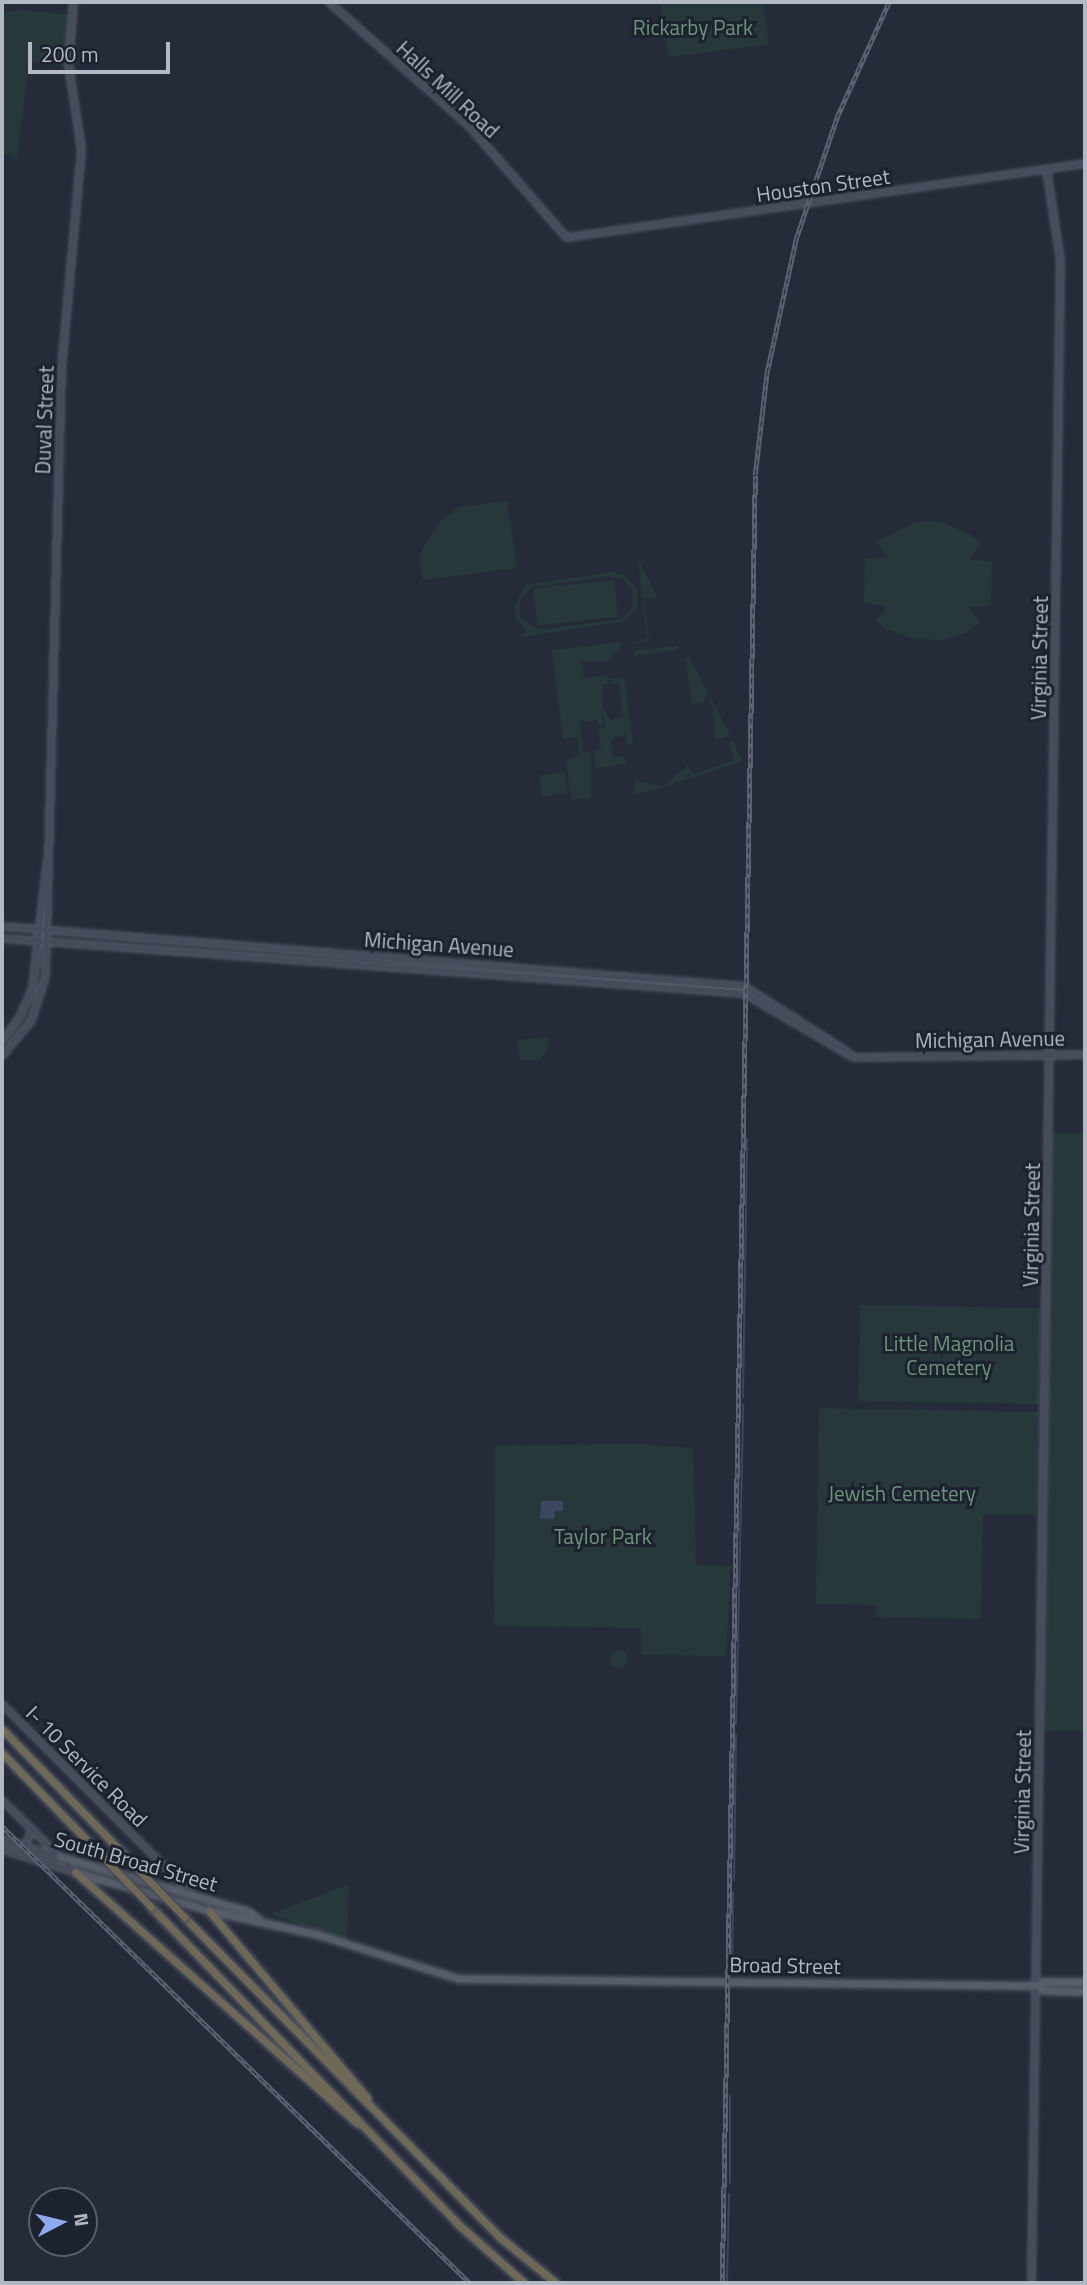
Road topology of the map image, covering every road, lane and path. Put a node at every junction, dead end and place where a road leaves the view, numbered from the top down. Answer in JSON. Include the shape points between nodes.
{"nodes":[{"id":1,"x":73,"y":2,"type":"edge"},
{"id":2,"x":329,"y":2,"type":"edge"},
{"id":3,"x":1085,"y":163,"type":"edge"},
{"id":4,"x":1046,"y":169,"type":"junction"},
{"id":5,"x":566,"y":237,"type":"joint"},
{"id":6,"x":50,"y":842,"type":"junction"},
{"id":7,"x":2,"y":926,"type":"edge"},
{"id":8,"x":38,"y":929,"type":"junction"},
{"id":9,"x":48,"y":930,"type":"junction"},
{"id":10,"x":132,"y":937,"type":"junction"},
{"id":11,"x":2,"y":938,"type":"edge"},
{"id":12,"x":37,"y":940,"type":"junction"},
{"id":13,"x":47,"y":941,"type":"junction"},
{"id":14,"x":130,"y":947,"type":"junction"},
{"id":15,"x":2,"y":1040,"type":"edge"},
{"id":16,"x":1085,"y":1054,"type":"edge"},
{"id":17,"x":2,"y":1055,"type":"edge"},
{"id":18,"x":1049,"y":1055,"type":"junction"},
{"id":19,"x":853,"y":1056,"type":"junction"},
{"id":20,"x":2,"y":1704,"type":"edge"},
{"id":21,"x":2,"y":1729,"type":"edge"},
{"id":22,"x":2,"y":1753,"type":"edge"},
{"id":23,"x":2,"y":1800,"type":"edge"},
{"id":24,"x":32,"y":1829,"type":"junction"},
{"id":25,"x":2,"y":1839,"type":"edge"},
{"id":26,"x":24,"y":1846,"type":"junction"},
{"id":27,"x":2,"y":1849,"type":"edge"},
{"id":28,"x":61,"y":1857,"type":"junction"},
{"id":29,"x":75,"y":1872,"type":"junction"},
{"id":30,"x":196,"y":1897,"type":"junction"},
{"id":31,"x":209,"y":1911,"type":"junction"},
{"id":32,"x":259,"y":1919,"type":"junction"},
{"id":33,"x":484,"y":1978,"type":"joint"},
{"id":34,"x":1085,"y":1982,"type":"edge"},
{"id":35,"x":1035,"y":1986,"type":"junction"},
{"id":36,"x":1085,"y":1992,"type":"edge"},
{"id":37,"x":379,"y":2115,"type":"junction"},
{"id":38,"x":366,"y":2128,"type":"junction"},
{"id":39,"x":524,"y":2283,"type":"edge"},
{"id":40,"x":556,"y":2283,"type":"edge"},
{"id":41,"x":1031,"y":2283,"type":"edge"}],
"edges":[{"from":1,"to":6,"type":"street","name":"Duval Street","via":[[68,64],[81,149],[61,369]]},
{"from":2,"to":5,"type":"street","name":"Halls Mill Road","via":[[468,125]]},
{"from":3,"to":4,"type":"street","name":"Houston Street"},
{"from":4,"to":5,"type":"street","name":"Houston Street"},
{"from":4,"to":18,"type":"street","name":"Virginia Street","via":[[1060,260]]},
{"from":6,"to":8,"type":"street","name":"Duval Street"},
{"from":6,"to":9,"type":"street","name":"Duval Street"},
{"from":7,"to":8,"type":"street","name":"Michigan Avenue"},
{"from":8,"to":9,"type":"street","name":"Michigan Avenue"},
{"from":8,"to":12,"type":"street","name":"Duval Street"},
{"from":9,"to":10,"type":"street","name":"Michigan Avenue"},
{"from":9,"to":13,"type":"street","name":"Duval Street"},
{"from":10,"to":14,"type":"street"},
{"from":10,"to":19,"type":"street","name":"Michigan Avenue","via":[[744,986]]},
{"from":11,"to":12,"type":"street","name":"Michigan Avenue"},
{"from":12,"to":13,"type":"street","name":"Michigan Avenue"},
{"from":12,"to":15,"type":"street","name":"Duval Street","via":[[28,999]]},
{"from":13,"to":14,"type":"street","name":"Michigan Avenue"},
{"from":13,"to":17,"type":"street","name":"Duval Street","via":[[37,1007]]},
{"from":14,"to":19,"type":"street","name":"Michigan Avenue","via":[[744,993]]},
{"from":16,"to":18,"type":"street","name":"Michigan Avenue"},
{"from":18,"to":19,"type":"street","name":"Michigan Avenue"},
{"from":18,"to":35,"type":"street","name":"Virginia Street"},
{"from":20,"to":30,"type":"street","name":"I- 10 Service Road"},
{"from":21,"to":37,"type":"highway","bridge":true},
{"from":22,"to":38,"type":"highway","bridge":true},
{"from":23,"to":24,"type":"street"},
{"from":24,"to":26,"type":"street"},
{"from":24,"to":28,"type":"street"},
{"from":25,"to":26,"type":"street","name":"South Broad Street"},
{"from":26,"to":28,"type":"street","name":"South Broad Street"},
{"from":27,"to":29,"type":"street","name":"South Broad Street"},
{"from":28,"to":29,"type":"street"},
{"from":28,"to":30,"type":"main road","name":"South Broad Street"},
{"from":29,"to":31,"type":"main road","name":"South Broad Street"},
{"from":29,"to":38,"type":"highway","via":[[344,2115]]},
{"from":30,"to":31,"type":"street","name":"I- 10 Service Road"},
{"from":30,"to":32,"type":"main road","name":"South Broad Street"},
{"from":31,"to":32,"type":"main road","name":"South Broad Street"},
{"from":31,"to":37,"type":"highway"},
{"from":32,"to":33,"type":"main road","name":"South Broad Street","via":[[458,1979]]},
{"from":33,"to":35,"type":"main road","name":"Broad Street"},
{"from":34,"to":35,"type":"main road"},
{"from":35,"to":36,"type":"main road","name":"Broad Street","via":[[1045,1991]]},
{"from":35,"to":41,"type":"street","name":"Virginia Street"},
{"from":37,"to":40,"type":"highway","via":[[502,2239]]},
{"from":38,"to":39,"type":"highway","via":[[489,2255]]}]}
